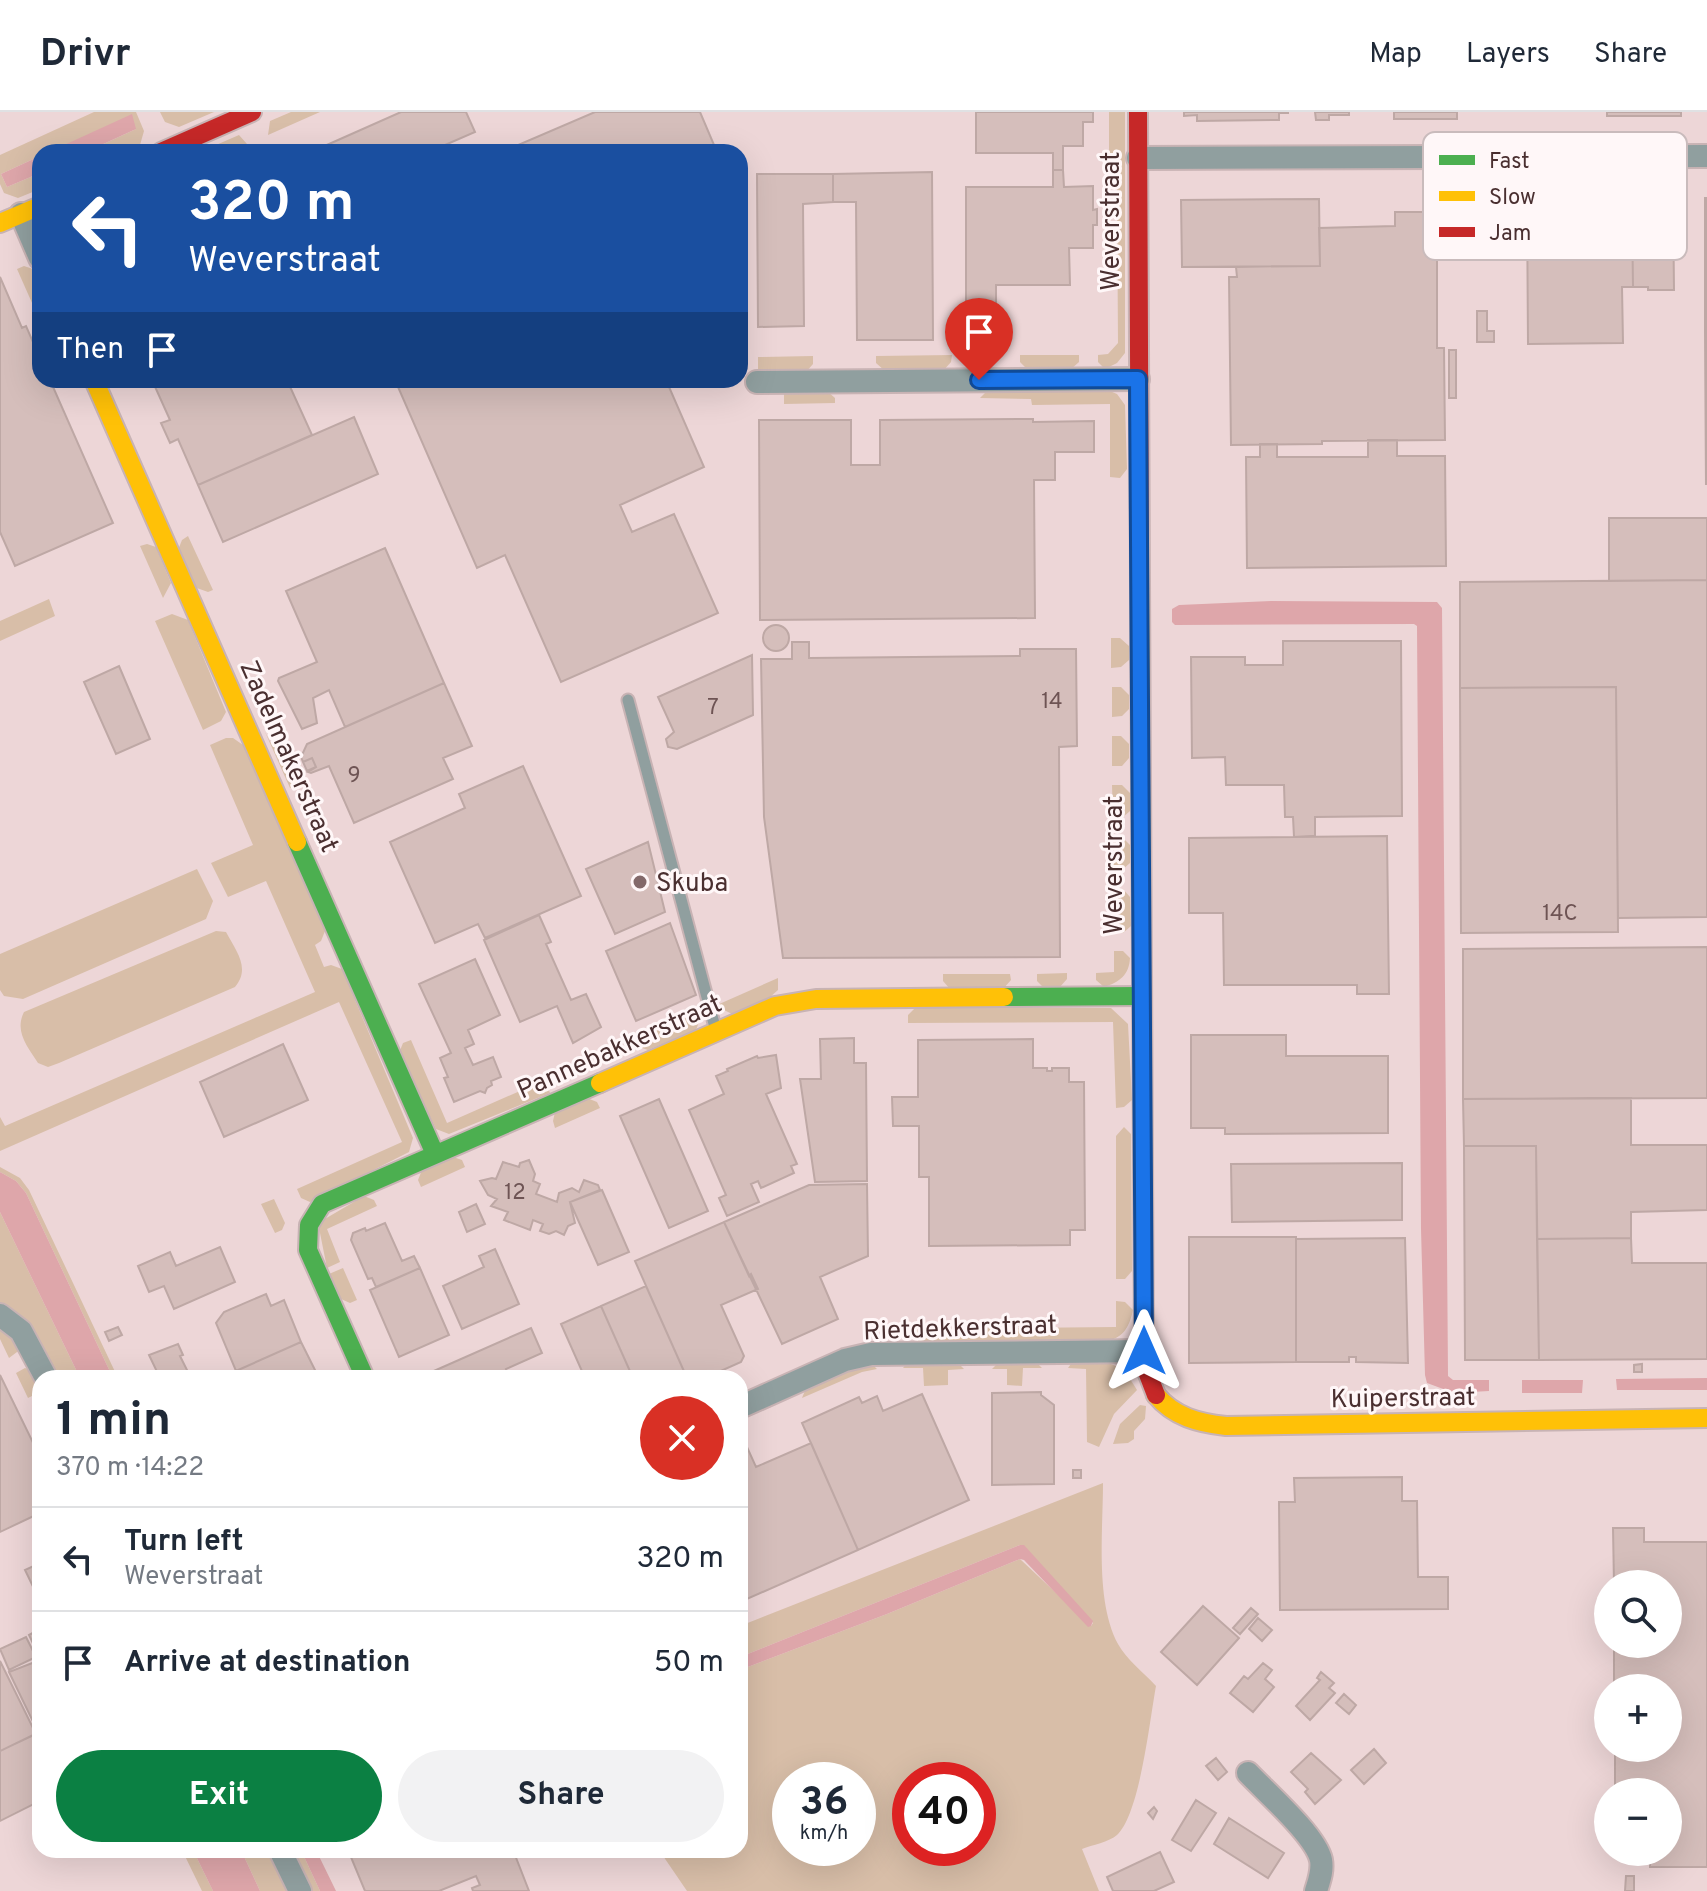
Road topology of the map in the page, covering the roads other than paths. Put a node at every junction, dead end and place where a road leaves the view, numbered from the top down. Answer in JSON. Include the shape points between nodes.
{"nodes":[{"id":1,"x":252,"y":112,"type":"edge"},
{"id":2,"x":1138,"y":112,"type":"edge"},
{"id":3,"x":179,"y":144,"type":"edge"},
{"id":4,"x":1687,"y":156,"type":"edge"},
{"id":5,"x":1707,"y":156,"type":"edge"},
{"id":6,"x":1423,"y":157,"type":"edge"},
{"id":7,"x":1138,"y":158,"type":"junction"},
{"id":8,"x":13,"y":215,"type":"edge"},
{"id":9,"x":32,"y":245,"type":"edge"},
{"id":10,"x":1138,"y":379,"type":"junction"},
{"id":11,"x":757,"y":382,"type":"dead end"},
{"id":12,"x":98,"y":388,"type":"edge"},
{"id":13,"x":628,"y":700,"type":"dead end"},
{"id":14,"x":1141,"y":996,"type":"junction"},
{"id":15,"x":716,"y":1031,"type":"junction"},
{"id":16,"x":435,"y":1154,"type":"junction"},
{"id":17,"x":0,"y":1315,"type":"edge"},
{"id":18,"x":1144,"y":1351,"type":"junction"},
{"id":19,"x":42,"y":1370,"type":"edge"},
{"id":20,"x":361,"y":1370,"type":"edge"},
{"id":21,"x":748,"y":1403,"type":"edge"},
{"id":22,"x":1707,"y":1418,"type":"edge"},
{"id":23,"x":1248,"y":1773,"type":"dead end"},
{"id":24,"x":284,"y":1858,"type":"edge"},
{"id":25,"x":300,"y":1891,"type":"edge"},
{"id":26,"x":1316,"y":1891,"type":"edge"}],
"edges":[{"from":1,"to":3,"type":"street"},
{"from":2,"to":7,"type":"street","name":"Weverstraat"},
{"from":4,"to":5,"type":"street"},
{"from":6,"to":7,"type":"street"},
{"from":7,"to":10,"type":"street","name":"Weverstraat"},
{"from":8,"to":9,"type":"street"},
{"from":10,"to":11,"type":"street"},
{"from":10,"to":14,"type":"street","name":"Weverstraat"},
{"from":12,"to":16,"type":"street","name":"Zadelmakerstraat"},
{"from":13,"to":15,"type":"lane"},
{"from":14,"to":15,"type":"street","name":"Pannebakkerstraat","via":[[816,999],[775,1006]]},
{"from":14,"to":18,"type":"street","name":"Weverstraat"},
{"from":15,"to":16,"type":"street","name":"Pannebakkerstraat"},
{"from":16,"to":20,"type":"street","name":"Pannebakkerstraat","via":[[322,1204],[310,1217],[308,1250]]},
{"from":17,"to":19,"type":"street","via":[[21,1331]]},
{"from":18,"to":21,"type":"street","name":"Rietdekkerstraat","via":[[871,1354],[845,1360]]},
{"from":18,"to":22,"type":"street","name":"Kuiperstraat","via":[[1151,1388],[1163,1405],[1201,1424]]},
{"from":23,"to":26,"type":"street","via":[[1313,1842],[1322,1869]]},
{"from":24,"to":25,"type":"street"}]}
